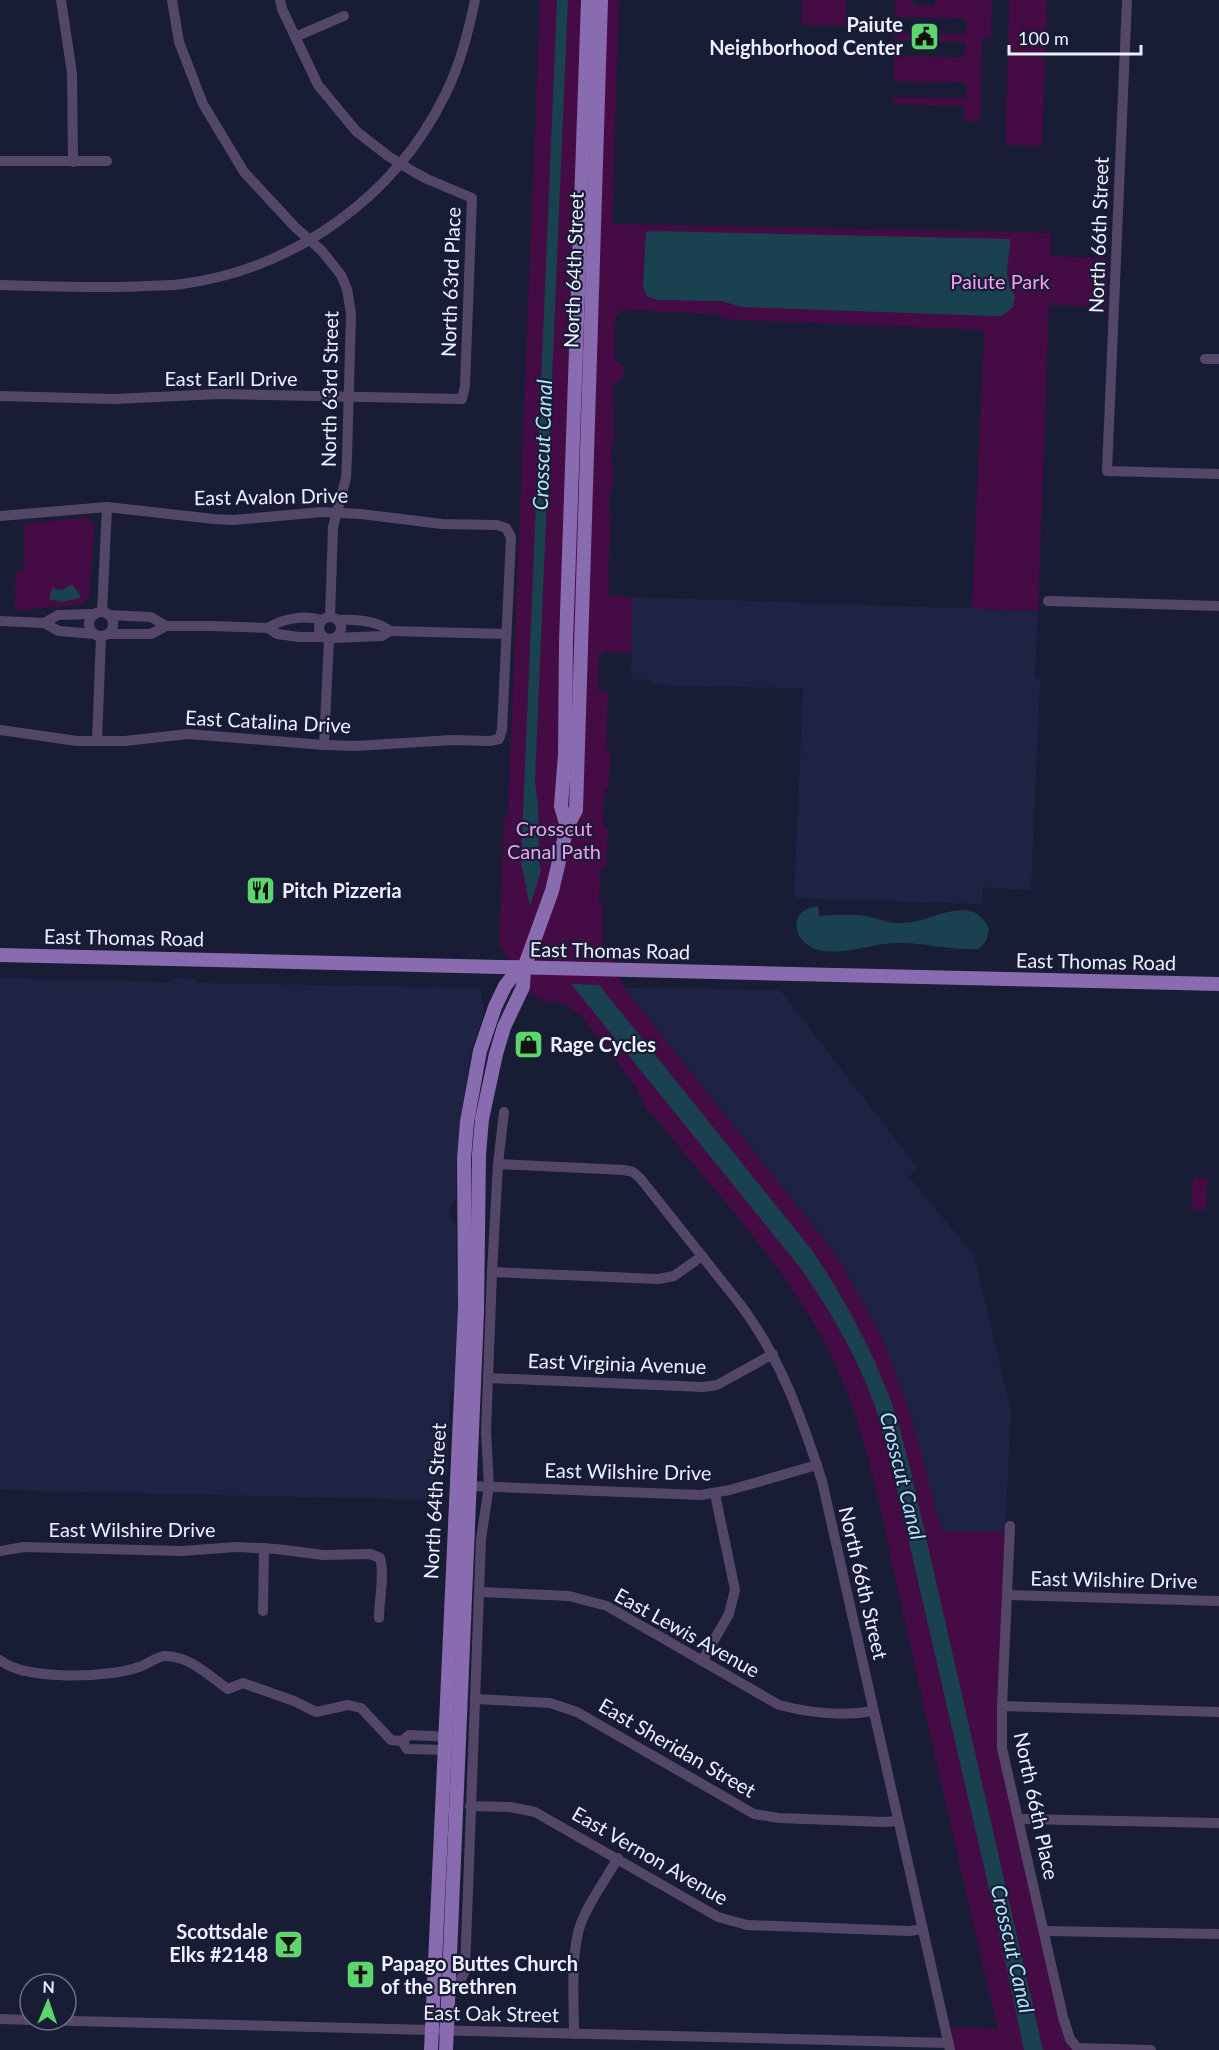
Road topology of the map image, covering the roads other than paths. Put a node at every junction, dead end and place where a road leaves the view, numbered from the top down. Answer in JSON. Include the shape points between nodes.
{"nodes":[{"id":1,"x":61,"y":0,"type":"edge"},
{"id":2,"x":172,"y":0,"type":"edge"},
{"id":3,"x":280,"y":0,"type":"edge"},
{"id":4,"x":475,"y":0,"type":"edge"},
{"id":5,"x":588,"y":0,"type":"edge"},
{"id":6,"x":601,"y":0,"type":"edge"},
{"id":7,"x":1126,"y":0,"type":"edge"},
{"id":8,"x":344,"y":16,"type":"dead end"},
{"id":9,"x":296,"y":37,"type":"junction"},
{"id":10,"x":0,"y":160,"type":"edge"},
{"id":11,"x":107,"y":161,"type":"dead end"},
{"id":12,"x":73,"y":162,"type":"junction"},
{"id":13,"x":400,"y":163,"type":"junction"},
{"id":14,"x":310,"y":240,"type":"junction"},
{"id":15,"x":0,"y":285,"type":"edge"},
{"id":16,"x":1205,"y":359,"type":"dead end"},
{"id":17,"x":1219,"y":359,"type":"edge"},
{"id":18,"x":0,"y":396,"type":"edge"},
{"id":19,"x":349,"y":398,"type":"junction"},
{"id":20,"x":462,"y":399,"type":"joint"},
{"id":21,"x":1219,"y":474,"type":"edge"},
{"id":22,"x":106,"y":507,"type":"junction"},
{"id":23,"x":336,"y":513,"type":"junction"},
{"id":24,"x":0,"y":516,"type":"edge"},
{"id":25,"x":1048,"y":602,"type":"dead end"},
{"id":26,"x":1219,"y":606,"type":"edge"},
{"id":27,"x":102,"y":614,"type":"junction"},
{"id":28,"x":330,"y":619,"type":"junction"},
{"id":29,"x":0,"y":621,"type":"edge"},
{"id":30,"x":44,"y":623,"type":"junction"},
{"id":31,"x":166,"y":626,"type":"junction"},
{"id":32,"x":268,"y":628,"type":"junction"},
{"id":33,"x":390,"y":630,"type":"junction"},
{"id":34,"x":506,"y":634,"type":"junction"},
{"id":35,"x":102,"y":635,"type":"junction"},
{"id":36,"x":328,"y":638,"type":"junction"},
{"id":37,"x":0,"y":730,"type":"edge"},
{"id":38,"x":97,"y":741,"type":"junction"},
{"id":39,"x":324,"y":745,"type":"junction"},
{"id":40,"x":567,"y":827,"type":"junction"},
{"id":41,"x":0,"y":955,"type":"edge"},
{"id":42,"x":524,"y":968,"type":"junction"},
{"id":43,"x":1219,"y":984,"type":"edge"},
{"id":44,"x":504,"y":1112,"type":"dead end"},
{"id":45,"x":465,"y":1144,"type":"junction"},
{"id":46,"x":480,"y":1146,"type":"junction"},
{"id":47,"x":498,"y":1164,"type":"junction"},
{"id":48,"x":702,"y":1256,"type":"junction"},
{"id":49,"x":492,"y":1272,"type":"junction"},
{"id":50,"x":773,"y":1354,"type":"junction"},
{"id":51,"x":489,"y":1378,"type":"junction"},
{"id":52,"x":816,"y":1465,"type":"junction"},
{"id":53,"x":455,"y":1486,"type":"junction"},
{"id":54,"x":470,"y":1486,"type":"junction"},
{"id":55,"x":489,"y":1486,"type":"junction"},
{"id":56,"x":715,"y":1494,"type":"junction"},
{"id":57,"x":1010,"y":1526,"type":"dead end"},
{"id":58,"x":264,"y":1548,"type":"junction"},
{"id":59,"x":0,"y":1551,"type":"edge"},
{"id":60,"x":480,"y":1592,"type":"junction"},
{"id":61,"x":1007,"y":1595,"type":"junction"},
{"id":62,"x":1219,"y":1601,"type":"edge"},
{"id":63,"x":263,"y":1611,"type":"dead end"},
{"id":64,"x":379,"y":1618,"type":"dead end"},
{"id":65,"x":0,"y":1660,"type":"edge"},
{"id":66,"x":702,"y":1661,"type":"junction"},
{"id":67,"x":475,"y":1699,"type":"junction"},
{"id":68,"x":1002,"y":1706,"type":"junction"},
{"id":69,"x":873,"y":1711,"type":"junction"},
{"id":70,"x":1219,"y":1712,"type":"edge"},
{"id":71,"x":444,"y":1743,"type":"junction"},
{"id":72,"x":458,"y":1743,"type":"junction"},
{"id":73,"x":470,"y":1806,"type":"junction"},
{"id":74,"x":1019,"y":1819,"type":"junction"},
{"id":75,"x":898,"y":1821,"type":"junction"},
{"id":76,"x":1219,"y":1823,"type":"edge"},
{"id":77,"x":618,"y":1858,"type":"junction"},
{"id":78,"x":923,"y":1929,"type":"junction"},
{"id":79,"x":1044,"y":1931,"type":"junction"},
{"id":80,"x":1219,"y":1934,"type":"edge"},
{"id":81,"x":448,"y":1995,"type":"junction"},
{"id":82,"x":0,"y":2019,"type":"edge"},
{"id":83,"x":18,"y":2020,"type":"edge"},
{"id":84,"x":78,"y":2021,"type":"edge"},
{"id":85,"x":432,"y":2031,"type":"junction"},
{"id":86,"x":446,"y":2032,"type":"junction"},
{"id":87,"x":574,"y":2034,"type":"junction"},
{"id":88,"x":950,"y":2046,"type":"edge"},
{"id":89,"x":1079,"y":2049,"type":"edge"},
{"id":90,"x":431,"y":2050,"type":"edge"},
{"id":91,"x":446,"y":2050,"type":"edge"},
{"id":92,"x":1151,"y":2050,"type":"edge"}],
"edges":[{"from":1,"to":12,"type":"street","via":[[72,73]]},
{"from":2,"to":14,"type":"street","name":"North 63rd Street","via":[[179,42],[203,104],[244,172]]},
{"from":3,"to":9,"type":"street","name":"North 63rd Place"},
{"from":4,"to":13,"type":"street","via":[[452,80],[434,117]]},
{"from":5,"to":40,"type":"main road","name":"North 64th Street","via":[[561,806]]},
{"from":6,"to":40,"type":"main road","name":"North 64th Street","via":[[576,810]]},
{"from":7,"to":21,"type":"street","name":"North 66th Street","via":[[1107,471]]},
{"from":8,"to":9,"type":"street"},
{"from":9,"to":13,"type":"street","name":"North 63rd Place","via":[[318,86],[356,131]]},
{"from":10,"to":12,"type":"street"},
{"from":11,"to":12,"type":"street"},
{"from":13,"to":14,"type":"street","via":[[360,204]]},
{"from":13,"to":20,"type":"street","name":"North 63rd Place","via":[[472,198]]},
{"from":14,"to":15,"type":"street","via":[[261,263],[181,284],[120,288]]},
{"from":14,"to":19,"type":"street","name":"North 63rd Street","via":[[333,264],[347,289],[351,314]]},
{"from":16,"to":17,"type":"street"},
{"from":18,"to":19,"type":"street","name":"East Earll Drive","via":[[114,399],[219,394]]},
{"from":19,"to":20,"type":"street","name":"East Earll Drive"},
{"from":19,"to":23,"type":"street","name":"North 63rd Street","via":[[346,478]]},
{"from":22,"to":23,"type":"street","name":"East Avalon Drive","via":[[233,520]]},
{"from":22,"to":24,"type":"street","name":"East Avalon Drive"},
{"from":22,"to":27,"type":"street"},
{"from":23,"to":28,"type":"street","name":"North 63rd Street"},
{"from":23,"to":34,"type":"street","name":"East Avalon Drive","via":[[506,528],[511,537]]},
{"from":25,"to":26,"type":"street"},
{"from":27,"to":30,"type":"street","via":[[58,615]]},
{"from":27,"to":31,"type":"street","via":[[151,617]]},
{"from":27,"to":35,"type":"street","via":[[114,624]]},
{"from":27,"to":35,"type":"street","via":[[89,624]]},
{"from":28,"to":32,"type":"street","via":[[280,620]]},
{"from":28,"to":33,"type":"street","via":[[382,624]]},
{"from":28,"to":36,"type":"street","via":[[319,629]]},
{"from":28,"to":36,"type":"street","via":[[341,629],[339,635]]},
{"from":29,"to":30,"type":"street"},
{"from":30,"to":35,"type":"street","via":[[59,631]]},
{"from":31,"to":32,"type":"street"},
{"from":31,"to":35,"type":"street","via":[[151,634]]},
{"from":32,"to":36,"type":"street","via":[[277,634]]},
{"from":33,"to":34,"type":"street"},
{"from":33,"to":36,"type":"street","via":[[382,636]]},
{"from":34,"to":39,"type":"street","name":"East Catalina Drive","via":[[499,739]]},
{"from":35,"to":38,"type":"street"},
{"from":36,"to":39,"type":"street"},
{"from":37,"to":38,"type":"street","name":"East Catalina Drive"},
{"from":38,"to":39,"type":"street","name":"East Catalina Drive","via":[[188,734]]},
{"from":40,"to":42,"type":"main road","name":"North 64th Street","via":[[552,891]]},
{"from":41,"to":42,"type":"main road","name":"East Thomas Road"},
{"from":42,"to":43,"type":"main road","name":"East Thomas Road"},
{"from":42,"to":45,"type":"main road","name":"North 64th Street","via":[[505,986],[486,1032]]},
{"from":42,"to":46,"type":"main road","name":"North 64th Street","via":[[523,987],[496,1054]]},
{"from":44,"to":47,"type":"street","name":"North 64th Street"},
{"from":45,"to":46,"type":"main road"},
{"from":45,"to":53,"type":"main road","name":"North 64th Street","via":[[465,1307]]},
{"from":46,"to":54,"type":"main road","name":"North 64th Street"},
{"from":47,"to":48,"type":"street","name":"North 66th Street","via":[[633,1173]]},
{"from":47,"to":49,"type":"street","name":"North 64th Street"},
{"from":48,"to":49,"type":"street","via":[[674,1276],[658,1279]]},
{"from":48,"to":50,"type":"street","name":"North 66th Street","via":[[753,1321]]},
{"from":49,"to":51,"type":"street","name":"North 64th Street"},
{"from":50,"to":51,"type":"street","name":"East Virginia Avenue","via":[[717,1385],[703,1387]]},
{"from":50,"to":52,"type":"street","name":"North 66th Street","via":[[797,1407]]},
{"from":51,"to":55,"type":"street","name":"North 64th Street"},
{"from":52,"to":56,"type":"street","name":"East Wilshire Drive"},
{"from":52,"to":69,"type":"street","name":"North 66th Street"},
{"from":53,"to":54,"type":"main road"},
{"from":53,"to":71,"type":"main road","name":"North 64th Street"},
{"from":54,"to":55,"type":"street","name":"East Wilshire Drive"},
{"from":54,"to":72,"type":"main road","name":"North 64th Street"},
{"from":55,"to":56,"type":"street","name":"East Wilshire Drive"},
{"from":55,"to":60,"type":"street","name":"North 64th Street","via":[[481,1539]]},
{"from":56,"to":66,"type":"street","via":[[735,1590],[729,1614]]},
{"from":57,"to":61,"type":"street","name":"North 66th Place"},
{"from":58,"to":59,"type":"street","name":"East Wilshire Drive"},
{"from":58,"to":63,"type":"street"},
{"from":58,"to":64,"type":"street","name":"East Wilshire Drive","via":[[324,1556],[370,1554],[380,1558],[383,1567]]},
{"from":60,"to":66,"type":"street","name":"East Lewis Avenue","via":[[569,1596],[606,1606]]},
{"from":60,"to":67,"type":"street","name":"North 64th Street"},
{"from":61,"to":62,"type":"street","name":"East Wilshire Drive"},
{"from":61,"to":68,"type":"street","name":"North 66th Place"},
{"from":65,"to":71,"type":"street","via":[[33,1674],[107,1675],[163,1656],[188,1660],[228,1689],[243,1683],[316,1712],[348,1705],[361,1708],[390,1740],[402,1741],[410,1735]]},
{"from":66,"to":69,"type":"street","name":"East Lewis Avenue","via":[[779,1705],[811,1713]]},
{"from":67,"to":73,"type":"street","name":"North 64th Street"},
{"from":67,"to":75,"type":"street","name":"East Sheridan Street","via":[[550,1703],[577,1712],[754,1814]]},
{"from":68,"to":70,"type":"street"},
{"from":68,"to":74,"type":"street","name":"North 66th Place","via":[[1002,1748]]},
{"from":69,"to":75,"type":"street","name":"North 66th Street"},
{"from":71,"to":72,"type":"street"},
{"from":71,"to":85,"type":"main road","name":"North 64th Street"},
{"from":72,"to":81,"type":"main road","name":"North 64th Street"},
{"from":73,"to":77,"type":"street","name":"East Vernon Avenue","via":[[535,1812]]},
{"from":73,"to":81,"type":"street","name":"North 64th Street","via":[[463,1976]]},
{"from":74,"to":76,"type":"street"},
{"from":74,"to":79,"type":"street","name":"North 66th Place"},
{"from":75,"to":78,"type":"street","name":"North 66th Street"},
{"from":77,"to":78,"type":"street","name":"East Vernon Avenue","via":[[732,1922]]},
{"from":77,"to":87,"type":"street","via":[[580,1929]]},
{"from":78,"to":88,"type":"street","name":"North 66th Street"},
{"from":79,"to":80,"type":"street"},
{"from":79,"to":89,"type":"street","name":"North 66th Place","via":[[1065,2023],[1070,2039]]},
{"from":81,"to":86,"type":"main road","name":"North 64th Street"},
{"from":82,"to":83,"type":"street","name":"East Oak Street"},
{"from":84,"to":85,"type":"street","name":"East Oak Street"},
{"from":85,"to":86,"type":"street","name":"East Oak Street"},
{"from":85,"to":90,"type":"main road","name":"North 64th Street"},
{"from":86,"to":87,"type":"street","name":"East Oak Street"},
{"from":86,"to":91,"type":"main road","name":"North 64th Street"},
{"from":87,"to":88,"type":"street","name":"East Oak Street"},
{"from":89,"to":92,"type":"street"}]}
